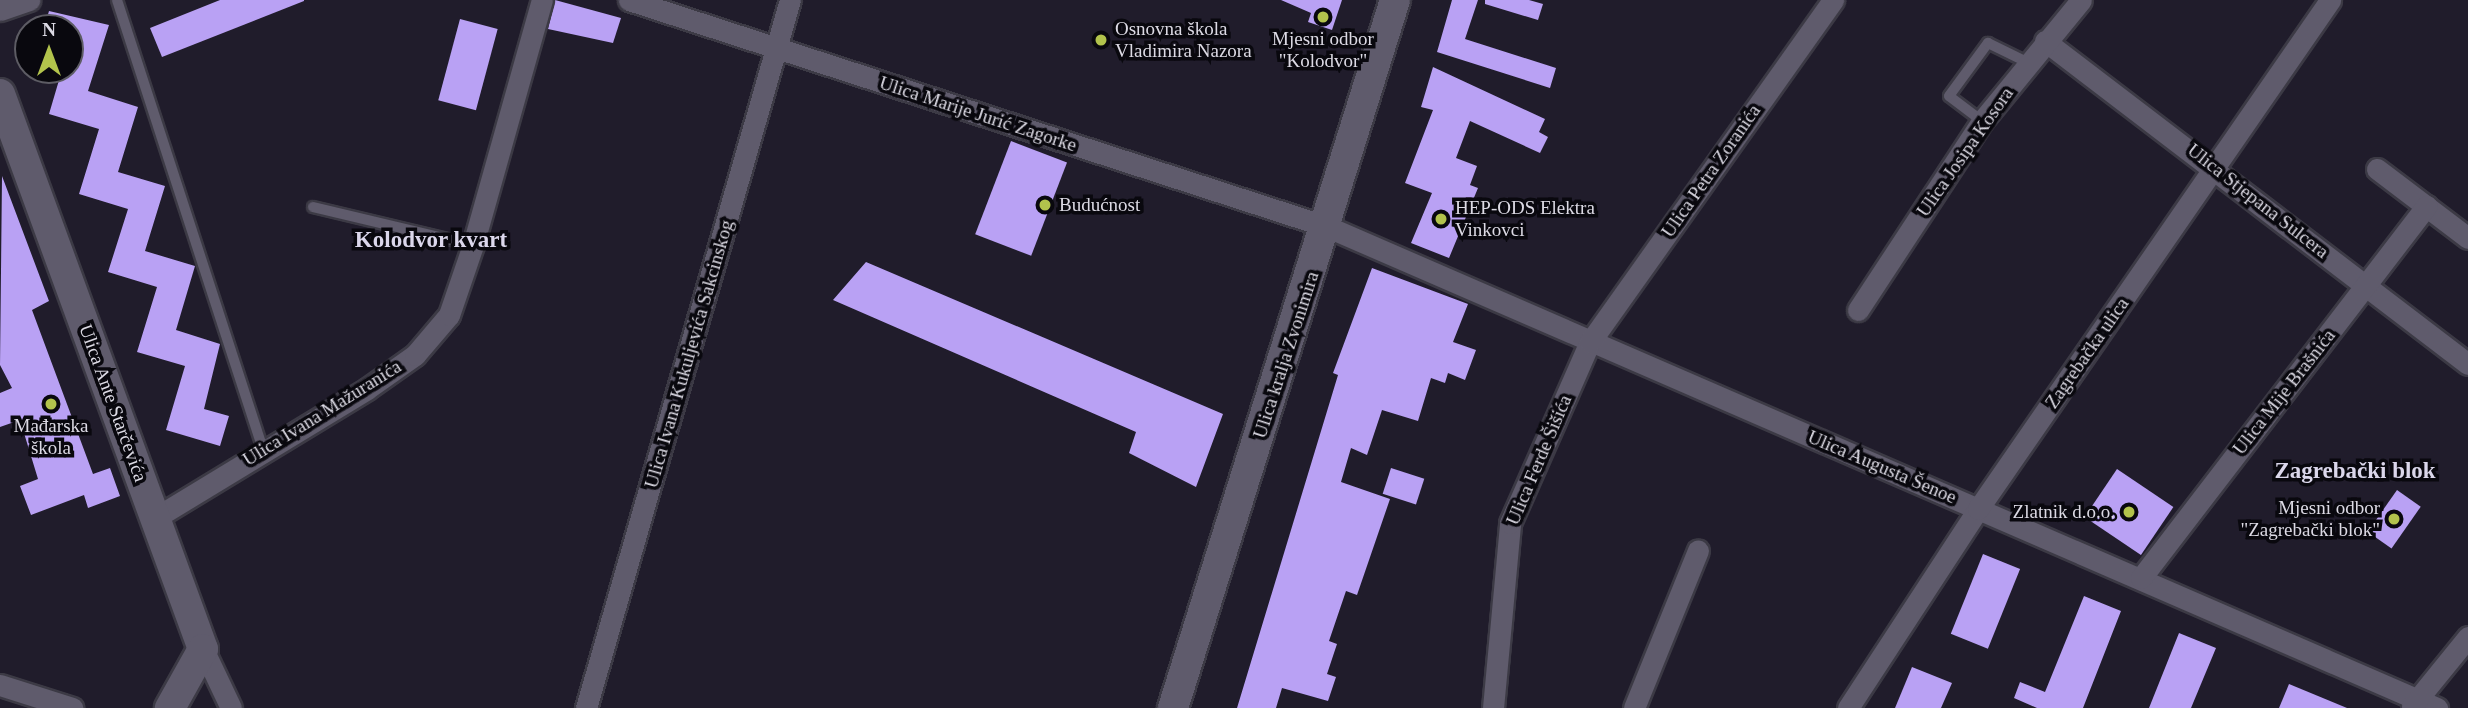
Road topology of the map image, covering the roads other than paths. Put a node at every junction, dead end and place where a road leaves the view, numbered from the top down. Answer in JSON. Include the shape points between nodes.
{"nodes":[{"id":1,"x":29,"y":0,"type":"edge"},
{"id":2,"x":117,"y":0,"type":"edge"},
{"id":3,"x":542,"y":0,"type":"edge"},
{"id":4,"x":629,"y":0,"type":"edge"},
{"id":5,"x":790,"y":0,"type":"edge"},
{"id":6,"x":1395,"y":0,"type":"edge"},
{"id":7,"x":1833,"y":0,"type":"edge"},
{"id":8,"x":2081,"y":0,"type":"edge"},
{"id":9,"x":2330,"y":0,"type":"edge"},
{"id":10,"x":0,"y":10,"type":"edge"},
{"id":11,"x":2045,"y":41,"type":"junction"},
{"id":12,"x":778,"y":48,"type":"junction"},
{"id":13,"x":2029,"y":63,"type":"junction"},
{"id":14,"x":0,"y":94,"type":"edge"},
{"id":15,"x":1982,"y":121,"type":"junction"},
{"id":16,"x":2217,"y":168,"type":"junction"},
{"id":17,"x":2377,"y":169,"type":"dead end"},
{"id":18,"x":2426,"y":206,"type":"junction"},
{"id":19,"x":313,"y":207,"type":"dead end"},
{"id":20,"x":1328,"y":227,"type":"junction"},
{"id":21,"x":2468,"y":238,"type":"edge"},
{"id":22,"x":473,"y":245,"type":"junction"},
{"id":23,"x":2367,"y":285,"type":"junction"},
{"id":24,"x":1858,"y":310,"type":"dead end"},
{"id":25,"x":1590,"y":342,"type":"junction"},
{"id":26,"x":2468,"y":364,"type":"edge"},
{"id":27,"x":263,"y":449,"type":"junction"},
{"id":28,"x":1978,"y":509,"type":"junction"},
{"id":29,"x":155,"y":518,"type":"junction"},
{"id":30,"x":1698,"y":550,"type":"dead end"},
{"id":31,"x":2141,"y":578,"type":"junction"},
{"id":32,"x":2468,"y":637,"type":"edge"},
{"id":33,"x":203,"y":649,"type":"junction"},
{"id":34,"x":0,"y":685,"type":"edge"},
{"id":35,"x":2422,"y":705,"type":"edge"},
{"id":36,"x":72,"y":708,"type":"edge"},
{"id":37,"x":170,"y":708,"type":"edge"},
{"id":38,"x":231,"y":708,"type":"edge"},
{"id":39,"x":586,"y":708,"type":"edge"},
{"id":40,"x":1173,"y":708,"type":"edge"},
{"id":41,"x":1493,"y":708,"type":"edge"},
{"id":42,"x":1634,"y":708,"type":"edge"},
{"id":43,"x":1848,"y":708,"type":"edge"}],
"edges":[{"from":1,"to":10,"type":"street"},
{"from":2,"to":27,"type":"lane"},
{"from":3,"to":22,"type":"street","name":"Ulica Ivana Mažuranića"},
{"from":4,"to":12,"type":"street","name":"Ulica Marije Jurić Zagorke"},
{"from":5,"to":12,"type":"street","name":"Ulica Ivana Kukuljevića Sakcinskog"},
{"from":6,"to":20,"type":"main road","name":"Ulica kralja Zvonimira"},
{"from":7,"to":25,"type":"street","name":"Ulica Petra Zoranića"},
{"from":8,"to":11,"type":"street","name":"Ulica Josipa Kosora"},
{"from":9,"to":16,"type":"street","name":"Zagrebačka ulica"},
{"from":11,"to":13,"type":"street","name":"Ulica Josipa Kosora"},
{"from":11,"to":16,"type":"street","name":"Ulica Stjepana Sulcera"},
{"from":12,"to":20,"type":"street","name":"Ulica Marije Jurić Zagorke"},
{"from":12,"to":39,"type":"street","name":"Ulica Ivana Kukuljevića Sakcinskog"},
{"from":13,"to":15,"type":"street","name":"Ulica Josipa Kosora"},
{"from":13,"to":15,"type":"lane","via":[[1988,43],[1949,96]]},
{"from":14,"to":29,"type":"main road","name":"Ulica Ante Starčevića"},
{"from":15,"to":24,"type":"street","name":"Ulica Josipa Kosora"},
{"from":16,"to":23,"type":"street","name":"Ulica Stjepana Sulcera"},
{"from":16,"to":28,"type":"street","name":"Zagrebačka ulica"},
{"from":17,"to":18,"type":"street"},
{"from":18,"to":21,"type":"street"},
{"from":18,"to":23,"type":"street","name":"Ulica Mije Brašnića"},
{"from":19,"to":22,"type":"lane"},
{"from":20,"to":25,"type":"street","name":"Ulica Augusta Šenoe"},
{"from":20,"to":40,"type":"main road","name":"Ulica kralja Zvonimira"},
{"from":22,"to":27,"type":"street","name":"Ulica Ivana Mažuranića","via":[[449,315],[415,355],[367,389]]},
{"from":23,"to":26,"type":"street","name":"Ulica Stjepana Sulcera"},
{"from":23,"to":31,"type":"street","name":"Ulica Mije Brašnića"},
{"from":25,"to":28,"type":"street","name":"Ulica Augusta Šenoe"},
{"from":25,"to":41,"type":"street","name":"Ulica Ferde Šišića","via":[[1510,523]]},
{"from":27,"to":29,"type":"street","name":"Ulica Ivana Mažuranića"},
{"from":28,"to":31,"type":"street","name":"Ulica Augusta Šenoe"},
{"from":28,"to":43,"type":"street","name":"Zagrebačka ulica"},
{"from":29,"to":33,"type":"main road","name":"Ulica Ante Starčevića"},
{"from":30,"to":42,"type":"street"},
{"from":31,"to":35,"type":"street","name":"Ulica Augusta Šenoe"},
{"from":32,"to":35,"type":"street"},
{"from":33,"to":37,"type":"main road"},
{"from":33,"to":38,"type":"street"},
{"from":34,"to":36,"type":"street"}]}
